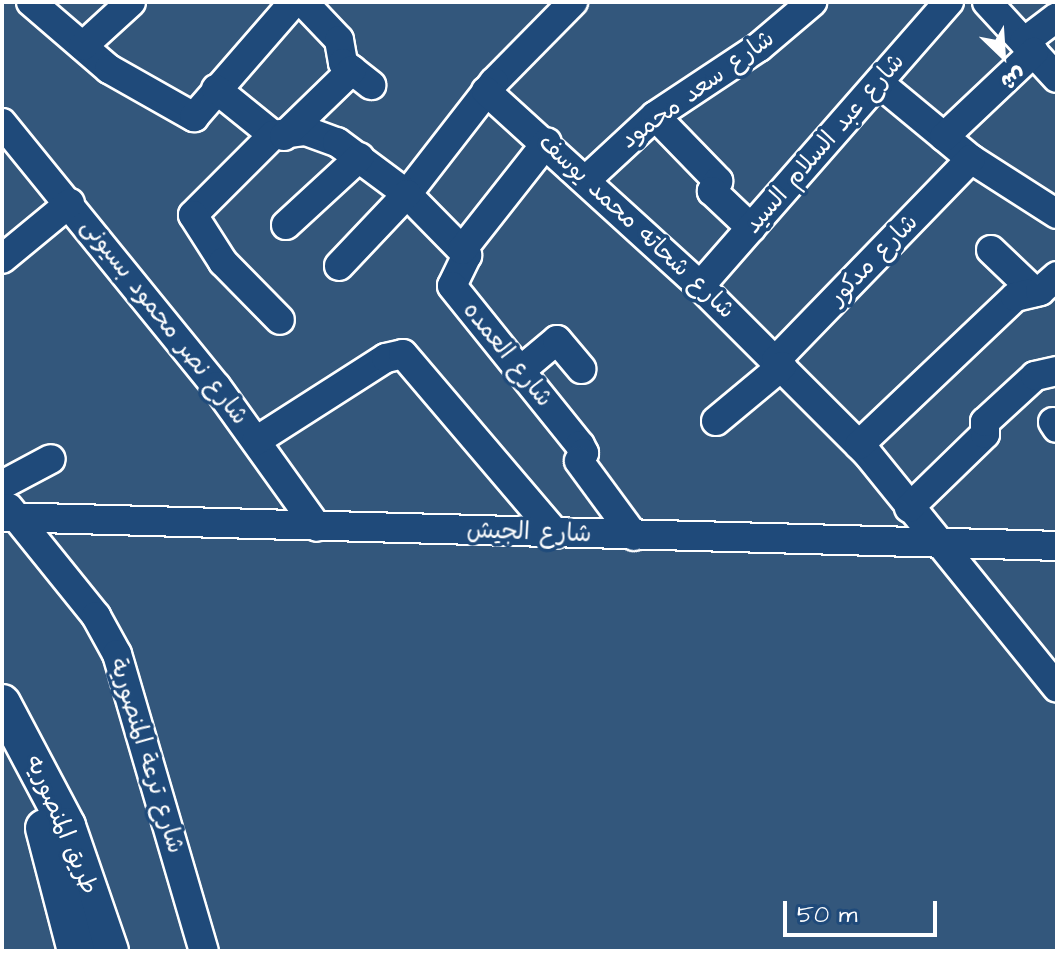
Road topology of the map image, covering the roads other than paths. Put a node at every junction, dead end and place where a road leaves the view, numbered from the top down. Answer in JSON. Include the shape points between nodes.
{"nodes":[{"id":1,"x":31,"y":2,"type":"edge"},
{"id":2,"x":131,"y":2,"type":"edge"},
{"id":3,"x":294,"y":2,"type":"edge"},
{"id":4,"x":303,"y":2,"type":"edge"},
{"id":5,"x":572,"y":2,"type":"edge"},
{"id":6,"x":812,"y":2,"type":"edge"},
{"id":7,"x":949,"y":2,"type":"edge"},
{"id":8,"x":987,"y":2,"type":"edge"},
{"id":9,"x":1057,"y":17,"type":"edge"},
{"id":10,"x":83,"y":46,"type":"junction"},
{"id":11,"x":1029,"y":47,"type":"junction"},
{"id":12,"x":1057,"y":78,"type":"edge"},
{"id":13,"x":879,"y":83,"type":"junction"},
{"id":14,"x":216,"y":89,"type":"junction"},
{"id":15,"x":486,"y":91,"type":"junction"},
{"id":16,"x":655,"y":116,"type":"junction"},
{"id":17,"x":2,"y":123,"type":"edge"},
{"id":18,"x":279,"y":135,"type":"junction"},
{"id":19,"x":944,"y":137,"type":"junction"},
{"id":20,"x":547,"y":142,"type":"junction"},
{"id":21,"x":360,"y":157,"type":"junction"},
{"id":22,"x":971,"y":159,"type":"junction"},
{"id":23,"x":586,"y":180,"type":"junction"},
{"id":24,"x":407,"y":194,"type":"junction"},
{"id":25,"x":70,"y":203,"type":"junction"},
{"id":26,"x":1057,"y":214,"type":"edge"},
{"id":27,"x":286,"y":225,"type":"dead end"},
{"id":28,"x":751,"y":228,"type":"junction"},
{"id":29,"x":462,"y":250,"type":"junction"},
{"id":30,"x":991,"y":250,"type":"dead end"},
{"id":31,"x":2,"y":259,"type":"edge"},
{"id":32,"x":339,"y":266,"type":"dead end"},
{"id":33,"x":1046,"y":284,"type":"edge"},
{"id":34,"x":700,"y":286,"type":"junction"},
{"id":35,"x":280,"y":320,"type":"dead end"},
{"id":36,"x":779,"y":363,"type":"junction"},
{"id":37,"x":581,"y":369,"type":"dead end"},
{"id":38,"x":520,"y":371,"type":"junction"},
{"id":39,"x":1046,"y":374,"type":"edge"},
{"id":40,"x":1056,"y":415,"type":"edge"},
{"id":41,"x":716,"y":421,"type":"dead end"},
{"id":42,"x":256,"y":441,"type":"junction"},
{"id":43,"x":859,"y":445,"type":"junction"},
{"id":44,"x":51,"y":459,"type":"dead end"},
{"id":45,"x":2,"y":485,"type":"edge"},
{"id":46,"x":909,"y":508,"type":"junction"},
{"id":47,"x":7,"y":511,"type":"edge"},
{"id":48,"x":317,"y":527,"type":"junction"},
{"id":49,"x":556,"y":534,"type":"junction"},
{"id":50,"x":634,"y":536,"type":"junction"},
{"id":51,"x":934,"y":542,"type":"junction"},
{"id":52,"x":1057,"y":546,"type":"edge"},
{"id":53,"x":1057,"y":688,"type":"edge"},
{"id":54,"x":2,"y":703,"type":"edge"},
{"id":55,"x":2,"y":736,"type":"edge"},
{"id":56,"x":76,"y":951,"type":"edge"},
{"id":57,"x":110,"y":951,"type":"edge"},
{"id":58,"x":204,"y":951,"type":"edge"}],
"edges":[{"from":1,"to":10,"type":"street"},
{"from":2,"to":10,"type":"street"},
{"from":3,"to":14,"type":"street"},
{"from":4,"to":18,"type":"street","via":[[339,40],[341,59],[361,77]]},
{"from":5,"to":15,"type":"street"},
{"from":6,"to":16,"type":"street","name":"شارع سعد محمود","via":[[759,47]]},
{"from":7,"to":13,"type":"street","name":"شارع عبد السلام السيد"},
{"from":8,"to":11,"type":"street"},
{"from":9,"to":11,"type":"street"},
{"from":10,"to":14,"type":"street","via":[[109,69],[186,115],[197,116]]},
{"from":11,"to":12,"type":"street"},
{"from":11,"to":19,"type":"street"},
{"from":13,"to":19,"type":"street"},
{"from":13,"to":28,"type":"street","name":"شارع عبد السلام السيد"},
{"from":14,"to":18,"type":"street"},
{"from":15,"to":20,"type":"street","name":"شارع شحاته محمد يوسف"},
{"from":15,"to":24,"type":"street"},
{"from":16,"to":23,"type":"street","name":"شارع سعد محمود"},
{"from":16,"to":28,"type":"street","via":[[718,181],[712,191]]},
{"from":17,"to":25,"type":"street","name":"شارع نصر محمود بسيونى"},
{"from":18,"to":21,"type":"street","via":[[306,131]]},
{"from":18,"to":35,"type":"street","via":[[193,215],[223,262]]},
{"from":19,"to":22,"type":"street"},
{"from":20,"to":23,"type":"street","name":"شارع شحاته محمد يوسف"},
{"from":20,"to":29,"type":"street"},
{"from":21,"to":24,"type":"street"},
{"from":21,"to":27,"type":"street"},
{"from":22,"to":26,"type":"street"},
{"from":22,"to":36,"type":"street","name":"شارع مدكور"},
{"from":23,"to":34,"type":"street","name":"شارع شحاته محمد يوسف"},
{"from":24,"to":29,"type":"street"},
{"from":24,"to":32,"type":"street"},
{"from":25,"to":31,"type":"street"},
{"from":25,"to":42,"type":"street","name":"شارع نصر محمود بسيونى"},
{"from":28,"to":34,"type":"street","name":"شارع عبد السلام السيد"},
{"from":29,"to":38,"type":"street","name":"شارع العمده","via":[[469,258],[452,286]]},
{"from":30,"to":33,"type":"street"},
{"from":33,"to":43,"type":"street","via":[[1015,297]]},
{"from":34,"to":36,"type":"street","name":"شارع شحاته محمد يوسف"},
{"from":36,"to":41,"type":"street"},
{"from":36,"to":43,"type":"street","name":"شارع شحاته محمد يوسف"},
{"from":37,"to":38,"type":"street","via":[[557,340]]},
{"from":38,"to":50,"type":"street","name":"شارع العمده","via":[[580,445],[584,453],[579,461]]},
{"from":39,"to":40,"type":"street"},
{"from":39,"to":46,"type":"street","via":[[985,422],[985,434]]},
{"from":42,"to":48,"type":"street","name":"شارع نصر محمود بسيونى"},
{"from":42,"to":49,"type":"street","via":[[386,358],[403,354]]},
{"from":43,"to":46,"type":"street","name":"شارع شحاته محمد يوسف"},
{"from":44,"to":45,"type":"street"},
{"from":46,"to":51,"type":"street","name":"شارع شحاته محمد يوسف"},
{"from":47,"to":48,"type":"street","name":"شارع الجيش"},
{"from":47,"to":58,"type":"street","name":"شارع ترعة المنصورية","via":[[96,616],[117,654]]},
{"from":48,"to":49,"type":"street","name":"شارع الجيش"},
{"from":49,"to":50,"type":"street","name":"شارع الجيش"},
{"from":50,"to":51,"type":"street","name":"شارع الجيش"},
{"from":51,"to":52,"type":"street","name":"شارع الجيش"},
{"from":51,"to":53,"type":"street","name":"شارع شحاته محمد يوسف"},
{"from":54,"to":57,"type":"main road","name":"طريق المنصوريه","via":[[67,826]]},
{"from":55,"to":56,"type":"main road","name":"طريق المنصوريه","via":[[54,854]]}]}
